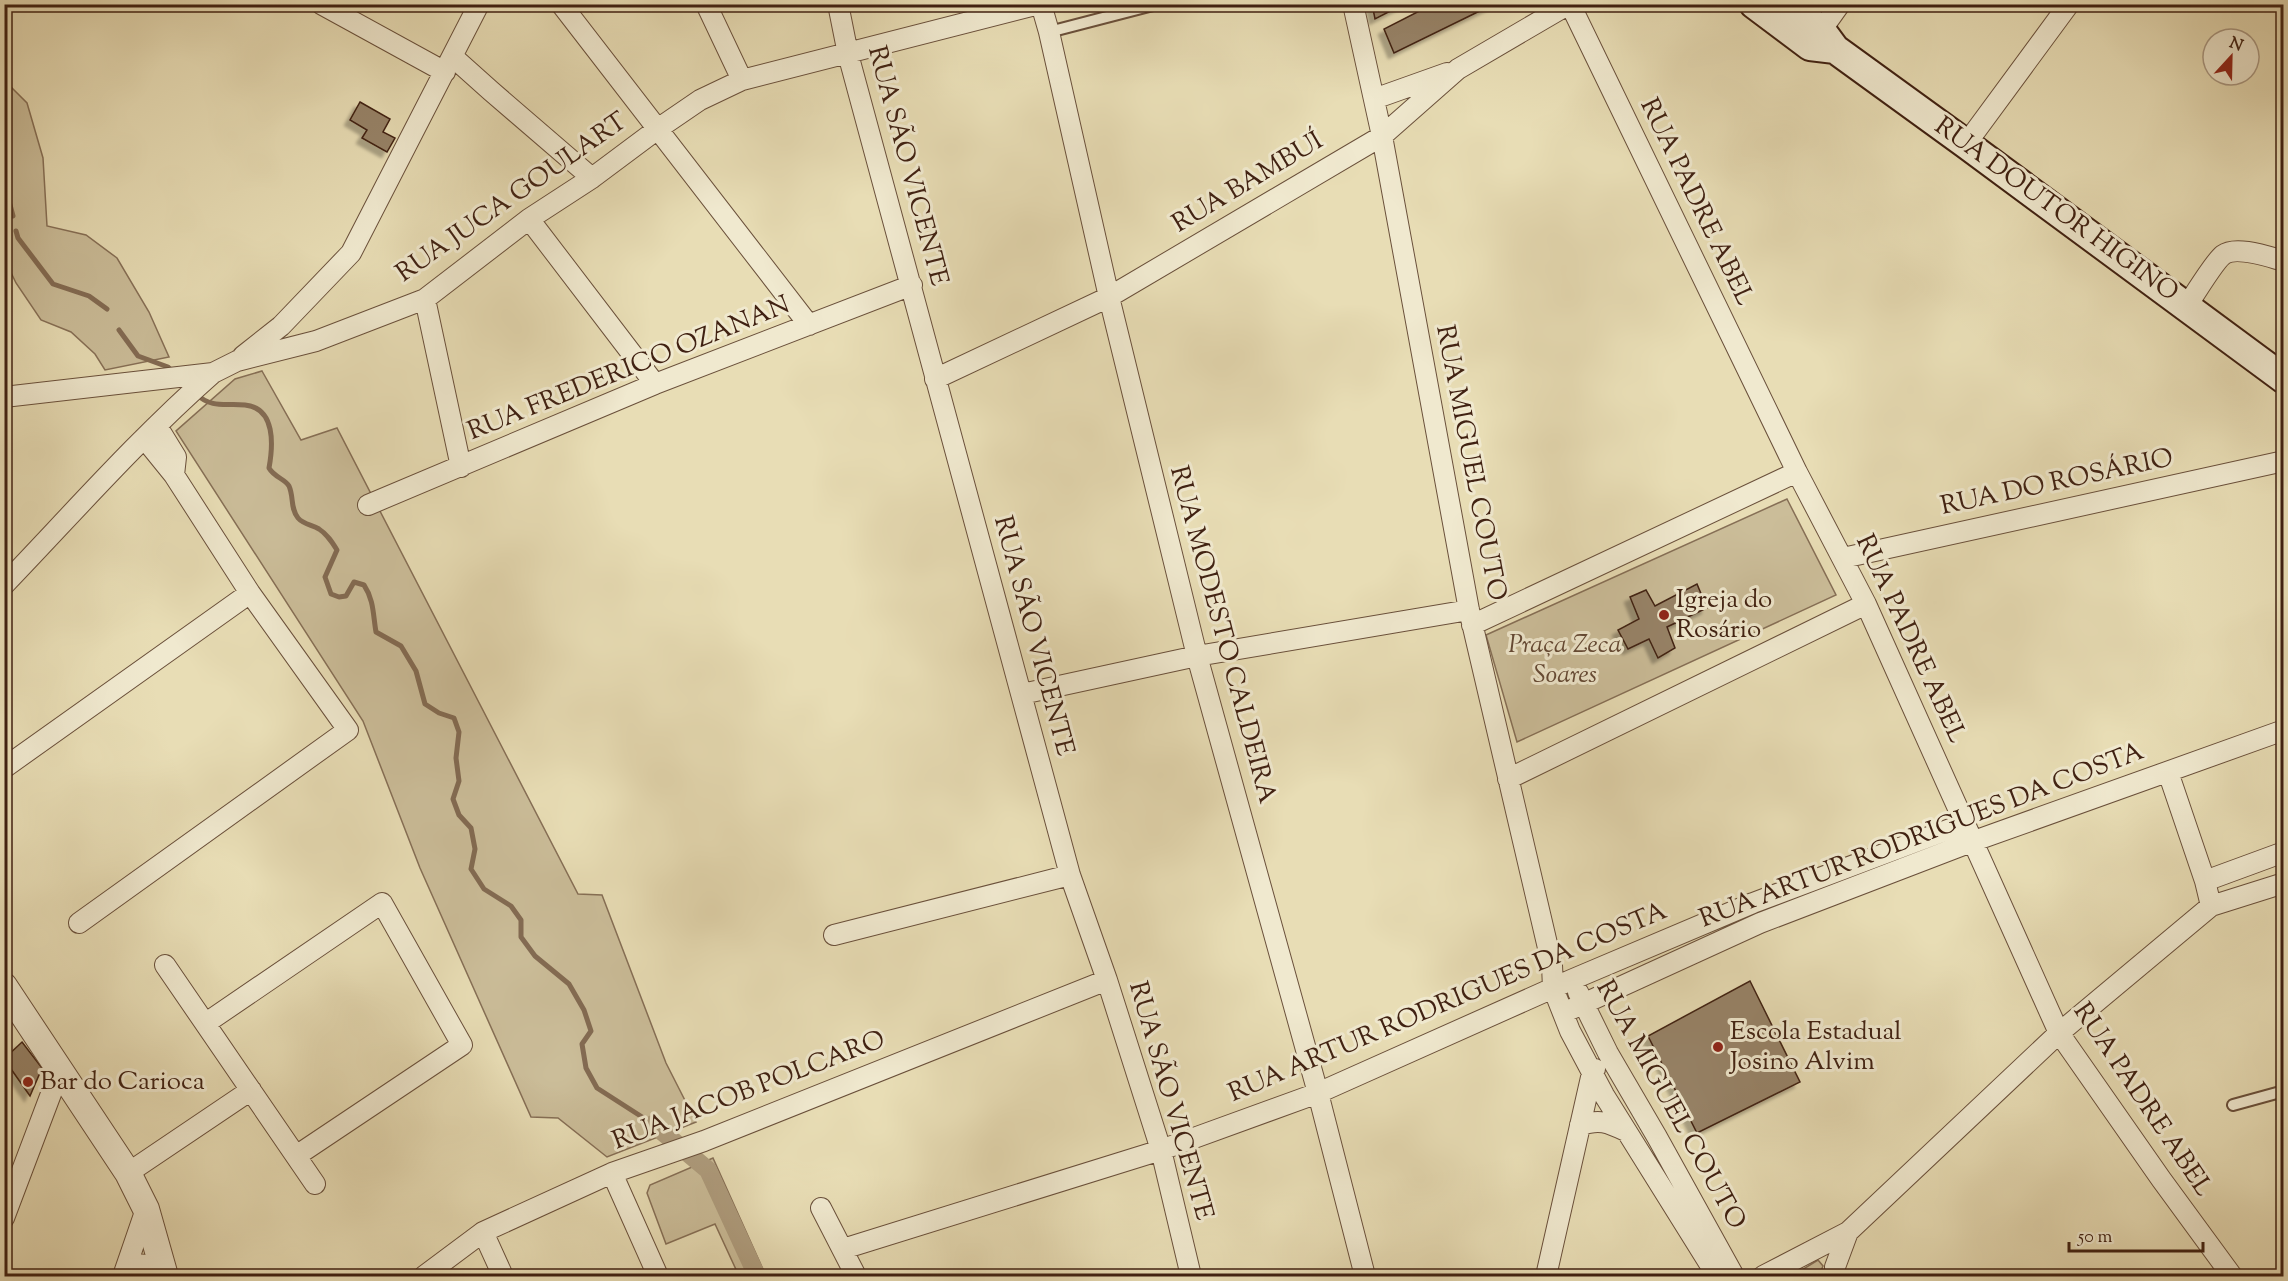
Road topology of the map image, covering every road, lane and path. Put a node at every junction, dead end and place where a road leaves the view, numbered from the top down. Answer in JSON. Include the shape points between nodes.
{"nodes":[{"id":1,"x":321,"y":4,"type":"edge"},
{"id":2,"x":479,"y":4,"type":"edge"},
{"id":3,"x":561,"y":4,"type":"edge"},
{"id":4,"x":706,"y":4,"type":"edge"},
{"id":5,"x":837,"y":4,"type":"edge"},
{"id":6,"x":1040,"y":4,"type":"edge"},
{"id":7,"x":1157,"y":4,"type":"edge"},
{"id":8,"x":1353,"y":4,"type":"edge"},
{"id":9,"x":1570,"y":4,"type":"edge"},
{"id":10,"x":1754,"y":4,"type":"edge"},
{"id":11,"x":1788,"y":4,"type":"edge"},
{"id":12,"x":1840,"y":4,"type":"edge"},
{"id":13,"x":2069,"y":4,"type":"edge"},
{"id":14,"x":1049,"y":32,"type":"junction"},
{"id":15,"x":1822,"y":42,"type":"junction"},
{"id":16,"x":848,"y":54,"type":"junction"},
{"id":17,"x":449,"y":65,"type":"junction"},
{"id":18,"x":1458,"y":69,"type":"junction"},
{"id":19,"x":742,"y":80,"type":"junction"},
{"id":20,"x":1374,"y":99,"type":"junction"},
{"id":21,"x":659,"y":128,"type":"junction"},
{"id":22,"x":1382,"y":136,"type":"junction"},
{"id":23,"x":1966,"y":144,"type":"junction"},
{"id":24,"x":592,"y":178,"type":"junction"},
{"id":25,"x":529,"y":219,"type":"junction"},
{"id":26,"x":2283,"y":261,"type":"edge"},
{"id":27,"x":912,"y":285,"type":"junction"},
{"id":28,"x":1109,"y":297,"type":"junction"},
{"id":29,"x":425,"y":299,"type":"junction"},
{"id":30,"x":2187,"y":306,"type":"junction"},
{"id":31,"x":809,"y":325,"type":"junction"},
{"id":32,"x":237,"y":362,"type":"junction"},
{"id":33,"x":213,"y":373,"type":"junction"},
{"id":34,"x":2281,"y":378,"type":"edge"},
{"id":35,"x":935,"y":379,"type":"junction"},
{"id":36,"x":138,"y":382,"type":"junction"},
{"id":37,"x":655,"y":384,"type":"junction"},
{"id":38,"x":4,"y":397,"type":"edge"},
{"id":39,"x":163,"y":419,"type":"junction"},
{"id":40,"x":2283,"y":461,"type":"edge"},
{"id":41,"x":461,"y":467,"type":"junction"},
{"id":42,"x":1797,"y":472,"type":"junction"},
{"id":43,"x":368,"y":505,"type":"dead end"},
{"id":44,"x":1843,"y":558,"type":"junction"},
{"id":45,"x":4,"y":585,"type":"edge"},
{"id":46,"x":250,"y":592,"type":"junction"},
{"id":47,"x":1866,"y":604,"type":"junction"},
{"id":48,"x":1471,"y":617,"type":"junction"},
{"id":49,"x":1197,"y":656,"type":"junction"},
{"id":50,"x":1022,"y":694,"type":"junction"},
{"id":51,"x":2283,"y":730,"type":"edge"},
{"id":52,"x":4,"y":768,"type":"edge"},
{"id":53,"x":2168,"y":772,"type":"junction"},
{"id":54,"x":1508,"y":779,"type":"junction"},
{"id":55,"x":1966,"y":823,"type":"junction"},
{"id":56,"x":1974,"y":841,"type":"junction"},
{"id":57,"x":2283,"y":852,"type":"edge"},
{"id":58,"x":1070,"y":875,"type":"junction"},
{"id":59,"x":2205,"y":881,"type":"junction"},
{"id":60,"x":2283,"y":883,"type":"edge"},
{"id":61,"x":1753,"y":903,"type":"junction"},
{"id":62,"x":2211,"y":906,"type":"junction"},
{"id":63,"x":79,"y":923,"type":"dead end"},
{"id":64,"x":1760,"y":923,"type":"junction"},
{"id":65,"x":834,"y":934,"type":"dead end"},
{"id":66,"x":165,"y":965,"type":"dead end"},
{"id":67,"x":1107,"y":980,"type":"junction"},
{"id":68,"x":1562,"y":984,"type":"junction"},
{"id":69,"x":4,"y":986,"type":"edge"},
{"id":70,"x":1583,"y":1002,"type":"junction"},
{"id":71,"x":1563,"y":1013,"type":"junction"},
{"id":72,"x":206,"y":1023,"type":"junction"},
{"id":73,"x":2059,"y":1033,"type":"junction"},
{"id":74,"x":1608,"y":1053,"type":"junction"},
{"id":75,"x":60,"y":1070,"type":"junction"},
{"id":76,"x":1592,"y":1073,"type":"junction"},
{"id":77,"x":251,"y":1089,"type":"junction"},
{"id":78,"x":2283,"y":1091,"type":"edge"},
{"id":79,"x":1318,"y":1093,"type":"junction"},
{"id":80,"x":2232,"y":1106,"type":"dead end"},
{"id":81,"x":1641,"y":1108,"type":"junction"},
{"id":82,"x":1580,"y":1125,"type":"junction"},
{"id":83,"x":1622,"y":1125,"type":"junction"},
{"id":84,"x":1161,"y":1150,"type":"junction"},
{"id":85,"x":296,"y":1156,"type":"junction"},
{"id":86,"x":128,"y":1173,"type":"junction"},
{"id":87,"x":612,"y":1173,"type":"junction"},
{"id":88,"x":315,"y":1184,"type":"dead end"},
{"id":89,"x":821,"y":1208,"type":"dead end"},
{"id":90,"x":146,"y":1209,"type":"junction"},
{"id":91,"x":4,"y":1218,"type":"edge"},
{"id":92,"x":483,"y":1232,"type":"junction"},
{"id":93,"x":1848,"y":1232,"type":"junction"},
{"id":94,"x":1822,"y":1247,"type":"junction"},
{"id":95,"x":843,"y":1250,"type":"junction"},
{"id":96,"x":1834,"y":1272,"type":"edge"},
{"id":97,"x":124,"y":1275,"type":"edge"},
{"id":98,"x":163,"y":1276,"type":"edge"},
{"id":99,"x":424,"y":1276,"type":"edge"},
{"id":100,"x":503,"y":1276,"type":"edge"},
{"id":101,"x":658,"y":1276,"type":"edge"},
{"id":102,"x":856,"y":1276,"type":"edge"},
{"id":103,"x":1191,"y":1276,"type":"edge"},
{"id":104,"x":1365,"y":1276,"type":"edge"},
{"id":105,"x":1546,"y":1276,"type":"edge"},
{"id":106,"x":1717,"y":1276,"type":"edge"},
{"id":107,"x":1734,"y":1276,"type":"edge"},
{"id":108,"x":1763,"y":1276,"type":"edge"},
{"id":109,"x":2232,"y":1276,"type":"edge"}],
"edges":[{"from":1,"to":17,"type":"street"},
{"from":2,"to":17,"type":"street"},
{"from":3,"to":21,"type":"street"},
{"from":4,"to":19,"type":"street"},
{"from":5,"to":16,"type":"street","name":"RUA SÃO VICENTE"},
{"from":6,"to":14,"type":"street","name":"RUA MODESTO CALDEIRA"},
{"from":6,"to":16,"type":"street","name":"RUA JUCA GOULART"},
{"from":7,"to":14,"type":"lane"},
{"from":8,"to":20,"type":"street","name":"RUA MIGUEL COUTO"},
{"from":9,"to":18,"type":"street","name":"RUA BAMBUÍ"},
{"from":9,"to":42,"type":"street","name":"RUA PADRE ABEL"},
{"from":10,"to":15,"type":"main road","name":"RUA DOUTOR HIGINO"},
{"from":11,"to":15,"type":"main road","name":"RUA DOUTOR HIGINO"},
{"from":12,"to":15,"type":"street"},
{"from":13,"to":23,"type":"street"},
{"from":14,"to":28,"type":"street","name":"RUA MODESTO CALDEIRA"},
{"from":15,"to":23,"type":"main road","name":"RUA DOUTOR HIGINO"},
{"from":16,"to":19,"type":"street","name":"RUA JUCA GOULART"},
{"from":16,"to":27,"type":"street","name":"RUA SÃO VICENTE"},
{"from":17,"to":24,"type":"street"},
{"from":17,"to":32,"type":"street","via":[[351,253],[281,326]]},
{"from":18,"to":20,"type":"street"},
{"from":18,"to":22,"type":"street","name":"RUA BAMBUÍ"},
{"from":19,"to":21,"type":"street","name":"RUA JUCA GOULART","via":[[700,100]]},
{"from":20,"to":22,"type":"street","name":"RUA MIGUEL COUTO"},
{"from":21,"to":24,"type":"street","name":"RUA JUCA GOULART"},
{"from":21,"to":31,"type":"street"},
{"from":22,"to":28,"type":"street","name":"RUA BAMBUÍ"},
{"from":22,"to":48,"type":"street","name":"RUA MIGUEL COUTO"},
{"from":23,"to":30,"type":"main road","name":"RUA DOUTOR HIGINO"},
{"from":24,"to":25,"type":"street","name":"RUA JUCA GOULART"},
{"from":25,"to":29,"type":"street","name":"RUA JUCA GOULART"},
{"from":25,"to":37,"type":"street"},
{"from":26,"to":30,"type":"street","via":[[2249,252],[2223,255]]},
{"from":27,"to":31,"type":"street","name":"RUA FREDERICO OZANAN"},
{"from":27,"to":35,"type":"street","name":"RUA SÃO VICENTE"},
{"from":28,"to":35,"type":"street","name":"RUA BAMBUÍ"},
{"from":28,"to":49,"type":"street","name":"RUA MODESTO CALDEIRA"},
{"from":29,"to":32,"type":"street","name":"RUA JUCA GOULART","via":[[316,341]]},
{"from":29,"to":41,"type":"street"},
{"from":30,"to":34,"type":"main road","name":"RUA DOUTOR HIGINO"},
{"from":31,"to":37,"type":"street","name":"RUA FREDERICO OZANAN"},
{"from":32,"to":33,"type":"street","name":"RUA JUCA GOULART"},
{"from":33,"to":36,"type":"street","name":"RUA JUCA GOULART"},
{"from":33,"to":39,"type":"street"},
{"from":35,"to":50,"type":"street","name":"RUA SÃO VICENTE"},
{"from":36,"to":38,"type":"street","name":"RUA JUCA GOULART"},
{"from":36,"to":39,"type":"street","via":[[167,395],[170,403]]},
{"from":37,"to":41,"type":"street","name":"RUA FREDERICO OZANAN"},
{"from":39,"to":45,"type":"street"},
{"from":39,"to":46,"type":"street","via":[[174,475]]},
{"from":40,"to":44,"type":"street","name":"RUA DO ROSÁRIO"},
{"from":41,"to":43,"type":"street","name":"RUA FREDERICO OZANAN"},
{"from":42,"to":44,"type":"street","name":"RUA PADRE ABEL"},
{"from":42,"to":48,"type":"street"},
{"from":44,"to":47,"type":"street","name":"RUA PADRE ABEL"},
{"from":46,"to":52,"type":"street"},
{"from":46,"to":63,"type":"street","via":[[348,730]]},
{"from":47,"to":54,"type":"street"},
{"from":47,"to":55,"type":"street","name":"RUA PADRE ABEL"},
{"from":48,"to":49,"type":"street"},
{"from":48,"to":54,"type":"street","name":"RUA MIGUEL COUTO"},
{"from":49,"to":50,"type":"street"},
{"from":49,"to":79,"type":"street","name":"RUA MODESTO CALDEIRA"},
{"from":50,"to":58,"type":"street","name":"RUA SÃO VICENTE"},
{"from":51,"to":53,"type":"street","name":"RUA ARTUR RODRIGUES DA COSTA"},
{"from":53,"to":56,"type":"street","name":"RUA ARTUR RODRIGUES DA COSTA"},
{"from":53,"to":59,"type":"street"},
{"from":54,"to":68,"type":"street","name":"RUA MIGUEL COUTO","via":[[1552,964]]},
{"from":55,"to":56,"type":"street","name":"RUA PADRE ABEL"},
{"from":55,"to":61,"type":"street","name":"RUA ARTUR RODRIGUES DA COSTA"},
{"from":56,"to":64,"type":"street","name":"RUA ARTUR RODRIGUES DA COSTA"},
{"from":56,"to":73,"type":"street","name":"RUA PADRE ABEL"},
{"from":57,"to":59,"type":"street"},
{"from":58,"to":65,"type":"street"},
{"from":58,"to":67,"type":"street","name":"RUA SÃO VICENTE"},
{"from":59,"to":62,"type":"street"},
{"from":60,"to":62,"type":"street"},
{"from":61,"to":64,"type":"street"},
{"from":61,"to":68,"type":"street","name":"RUA ARTUR RODRIGUES DA COSTA"},
{"from":62,"to":73,"type":"street"},
{"from":64,"to":70,"type":"street","name":"RUA ARTUR RODRIGUES DA COSTA"},
{"from":66,"to":72,"type":"street"},
{"from":67,"to":84,"type":"street","name":"RUA SÃO VICENTE"},
{"from":67,"to":87,"type":"street","name":"RUA JACOB POLCARO","via":[[704,1141]]},
{"from":68,"to":70,"type":"street","name":"RUA MIGUEL COUTO"},
{"from":68,"to":71,"type":"street","name":"RUA MIGUEL COUTO"},
{"from":68,"to":79,"type":"street","name":"RUA ARTUR RODRIGUES DA COSTA"},
{"from":69,"to":75,"type":"street"},
{"from":70,"to":71,"type":"street","name":"RUA ARTUR RODRIGUES DA COSTA"},
{"from":70,"to":74,"type":"street","name":"RUA MIGUEL COUTO"},
{"from":71,"to":76,"type":"street","name":"RUA MIGUEL COUTO"},
{"from":72,"to":77,"type":"street"},
{"from":72,"to":85,"type":"street","via":[[382,903],[462,1045]]},
{"from":73,"to":93,"type":"street"},
{"from":73,"to":109,"type":"street","name":"RUA PADRE ABEL"},
{"from":74,"to":76,"type":"street"},
{"from":74,"to":81,"type":"street","name":"RUA MIGUEL COUTO"},
{"from":75,"to":86,"type":"street"},
{"from":75,"to":91,"type":"street"},
{"from":76,"to":82,"type":"street"},
{"from":76,"to":83,"type":"street","name":"RUA MIGUEL COUTO"},
{"from":77,"to":85,"type":"street"},
{"from":77,"to":86,"type":"street"},
{"from":78,"to":80,"type":"lane"},
{"from":79,"to":84,"type":"street","name":"RUA ARTUR RODRIGUES DA COSTA"},
{"from":79,"to":104,"type":"street","name":"RUA MODESTO CALDEIRA"},
{"from":81,"to":83,"type":"street","via":[[1627,1107],[1621,1113]]},
{"from":81,"to":107,"type":"street","name":"RUA MIGUEL COUTO"},
{"from":82,"to":83,"type":"street","via":[[1595,1120]]},
{"from":82,"to":105,"type":"street"},
{"from":83,"to":106,"type":"street","name":"RUA MIGUEL COUTO"},
{"from":84,"to":95,"type":"street","name":"RUA ARTUR RODRIGUES DA COSTA"},
{"from":84,"to":103,"type":"street","name":"RUA SÃO VICENTE"},
{"from":85,"to":88,"type":"street"},
{"from":86,"to":90,"type":"street"},
{"from":87,"to":92,"type":"street","name":"RUA JACOB POLCARO"},
{"from":87,"to":101,"type":"street"},
{"from":89,"to":95,"type":"street"},
{"from":90,"to":97,"type":"street"},
{"from":90,"to":98,"type":"street"},
{"from":92,"to":99,"type":"street","name":"RUA JACOB POLCARO"},
{"from":92,"to":100,"type":"street"},
{"from":93,"to":94,"type":"street"},
{"from":93,"to":96,"type":"street"},
{"from":94,"to":96,"type":"street"},
{"from":94,"to":108,"type":"street"},
{"from":95,"to":102,"type":"street"},
{"from":97,"to":98,"type":"street","via":[[133,1265],[143,1264]]}]}
